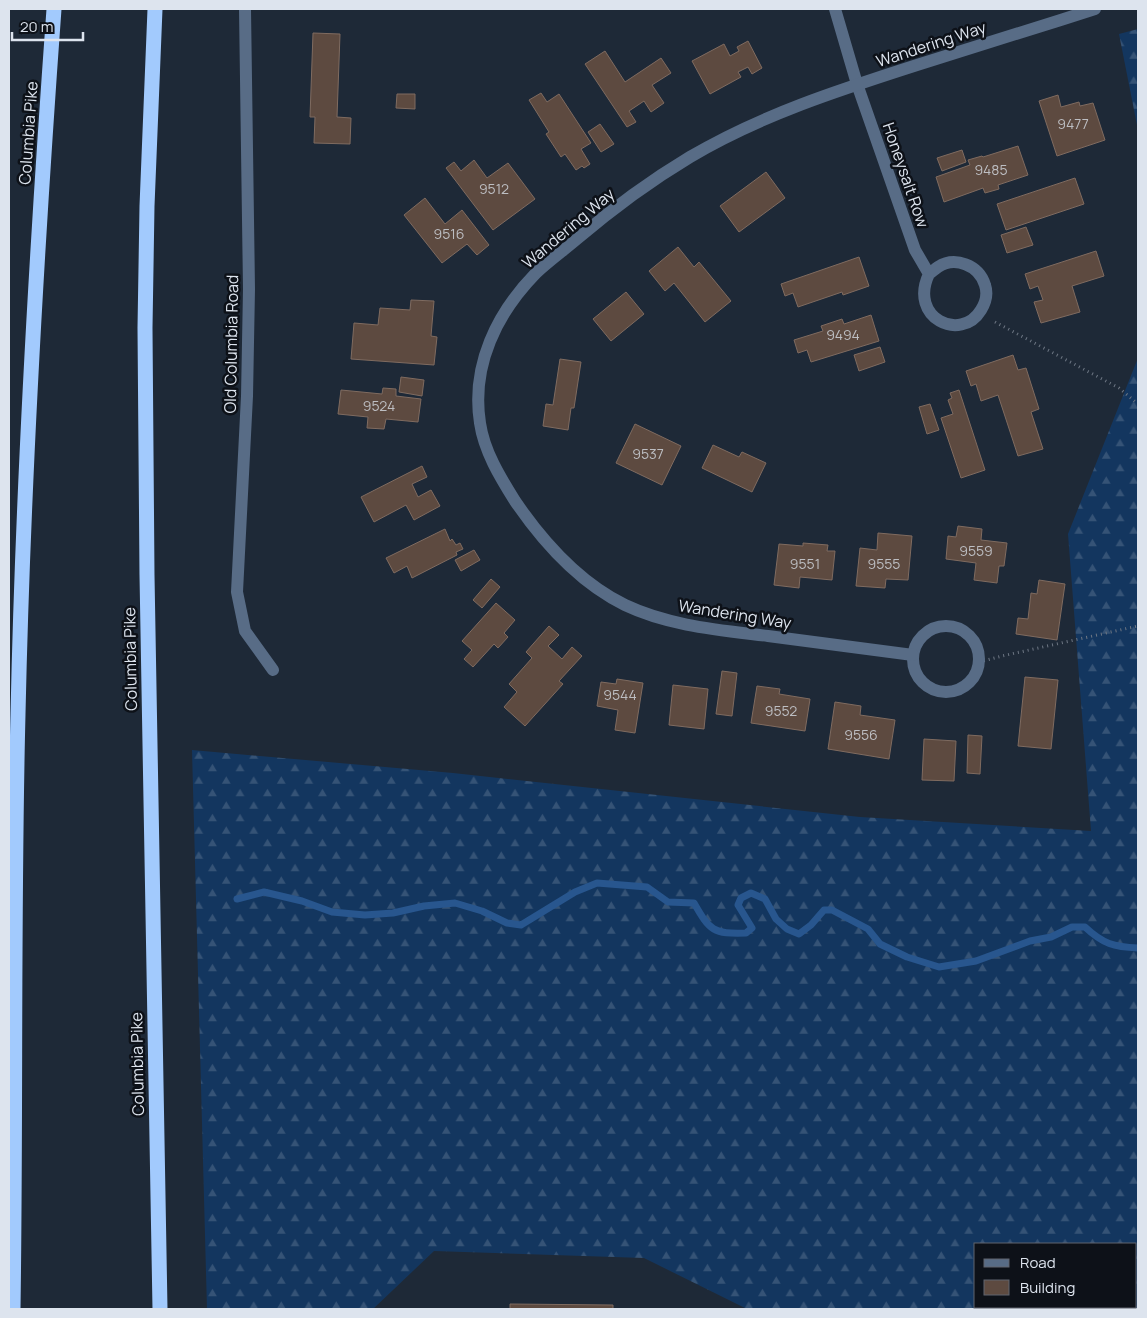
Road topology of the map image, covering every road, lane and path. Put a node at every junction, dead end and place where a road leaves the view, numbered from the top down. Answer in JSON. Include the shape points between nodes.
{"nodes":[{"id":1,"x":54,"y":9,"type":"edge"},
{"id":2,"x":155,"y":9,"type":"edge"},
{"id":3,"x":245,"y":9,"type":"edge"},
{"id":4,"x":835,"y":9,"type":"edge"},
{"id":5,"x":1095,"y":9,"type":"edge"},
{"id":6,"x":857,"y":84,"type":"junction"},
{"id":7,"x":929,"y":274,"type":"junction"},
{"id":8,"x":979,"y":314,"type":"junction"},
{"id":9,"x":1138,"y":404,"type":"edge"},
{"id":10,"x":1138,"y":626,"type":"edge"},
{"id":11,"x":913,"y":655,"type":"junction"},
{"id":12,"x":979,"y":662,"type":"junction"},
{"id":13,"x":273,"y":670,"type":"dead end"},
{"id":14,"x":13,"y":1309,"type":"edge"},
{"id":15,"x":160,"y":1309,"type":"edge"}],
"edges":[{"from":1,"to":14,"type":"highway","name":"Columbia Pike","via":[[27,429],[18,694]]},
{"from":2,"to":15,"type":"highway","name":"Columbia Pike","via":[[144,328]]},
{"from":3,"to":13,"type":"street","name":"Old Columbia Road","via":[[249,289],[238,592],[245,631]]},
{"from":4,"to":6,"type":"street","name":"Honeysalt Row"},
{"from":5,"to":6,"type":"street","name":"Wandering Way"},
{"from":6,"to":7,"type":"street","name":"Honeysalt Row","via":[[904,224],[914,250]]},
{"from":6,"to":11,"type":"street","name":"Wandering Way","via":[[784,110],[690,157],[595,223],[537,273],[512,301],[494,329],[478,390],[480,424],[499,474],[523,512],[571,567],[626,605],[700,628]]},
{"from":7,"to":8,"type":"street","via":[[923,297],[932,315],[956,325],[971,321]]},
{"from":7,"to":8,"type":"street","via":[[938,266],[956,262],[968,264],[978,272],[986,290],[986,299]]},
{"from":8,"to":9,"type":"path","via":[[1119,388]]},
{"from":10,"to":12,"type":"path"},
{"from":11,"to":12,"type":"street","via":[[916,644],[924,635],[943,626],[955,627],[973,639],[978,648]]},
{"from":11,"to":12,"type":"street","via":[[916,674],[922,683],[940,692],[962,689],[971,682]]}]}
